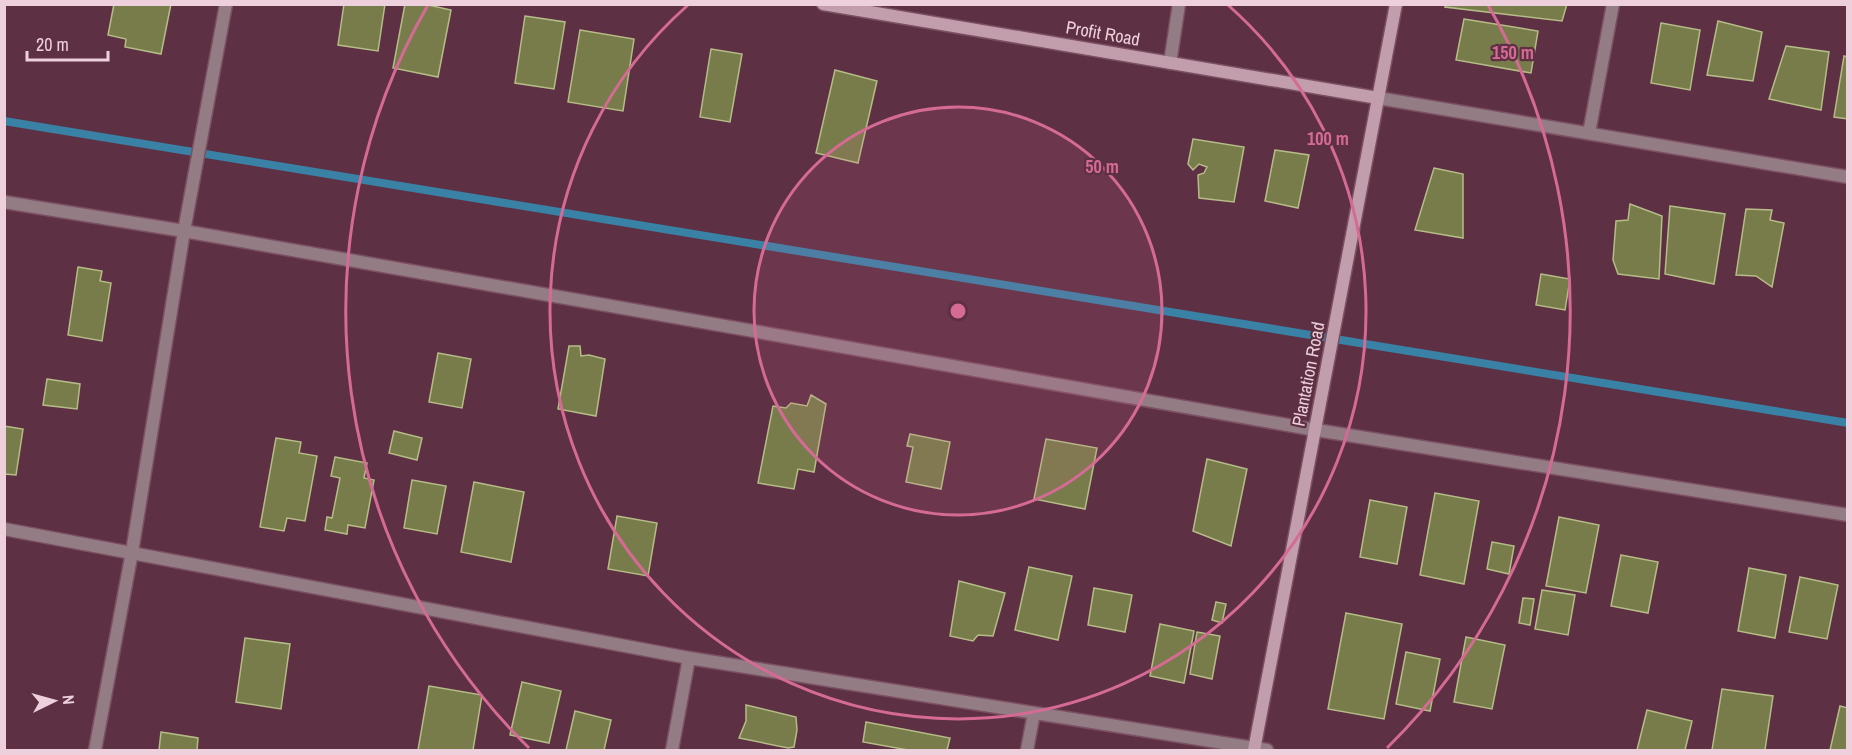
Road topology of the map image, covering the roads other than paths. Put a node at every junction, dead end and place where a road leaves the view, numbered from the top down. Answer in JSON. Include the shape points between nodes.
{"nodes":[{"id":1,"x":226,"y":4,"type":"edge"},
{"id":2,"x":823,"y":4,"type":"edge"},
{"id":3,"x":1179,"y":4,"type":"edge"},
{"id":4,"x":1396,"y":4,"type":"edge"},
{"id":5,"x":1613,"y":4,"type":"edge"},
{"id":6,"x":1170,"y":63,"type":"junction"},
{"id":7,"x":1378,"y":98,"type":"junction"},
{"id":8,"x":1589,"y":133,"type":"junction"},
{"id":9,"x":1848,"y":177,"type":"edge"},
{"id":10,"x":4,"y":202,"type":"edge"},
{"id":11,"x":184,"y":231,"type":"junction"},
{"id":12,"x":1316,"y":430,"type":"junction"},
{"id":13,"x":1848,"y":515,"type":"edge"},
{"id":14,"x":4,"y":529,"type":"edge"},
{"id":15,"x":132,"y":552,"type":"junction"},
{"id":16,"x":689,"y":658,"type":"junction"},
{"id":17,"x":1034,"y":713,"type":"junction"},
{"id":18,"x":95,"y":750,"type":"edge"},
{"id":19,"x":672,"y":750,"type":"edge"},
{"id":20,"x":1027,"y":750,"type":"edge"},
{"id":21,"x":1259,"y":750,"type":"edge"}],
"edges":[{"from":1,"to":11,"type":"street"},
{"from":2,"to":6,"type":"street","name":"Profit Road"},
{"from":3,"to":6,"type":"street"},
{"from":4,"to":7,"type":"street","name":"Plantation Road"},
{"from":5,"to":8,"type":"street"},
{"from":6,"to":7,"type":"street","name":"Profit Road"},
{"from":7,"to":8,"type":"street"},
{"from":7,"to":12,"type":"street","name":"Plantation Road"},
{"from":8,"to":9,"type":"street"},
{"from":10,"to":11,"type":"street"},
{"from":11,"to":12,"type":"street"},
{"from":11,"to":15,"type":"street"},
{"from":12,"to":13,"type":"street"},
{"from":12,"to":21,"type":"street","name":"Plantation Road"},
{"from":14,"to":15,"type":"street"},
{"from":15,"to":16,"type":"street"},
{"from":15,"to":18,"type":"street"},
{"from":16,"to":17,"type":"street"},
{"from":16,"to":19,"type":"street"},
{"from":17,"to":20,"type":"street"},
{"from":17,"to":21,"type":"street"}]}
